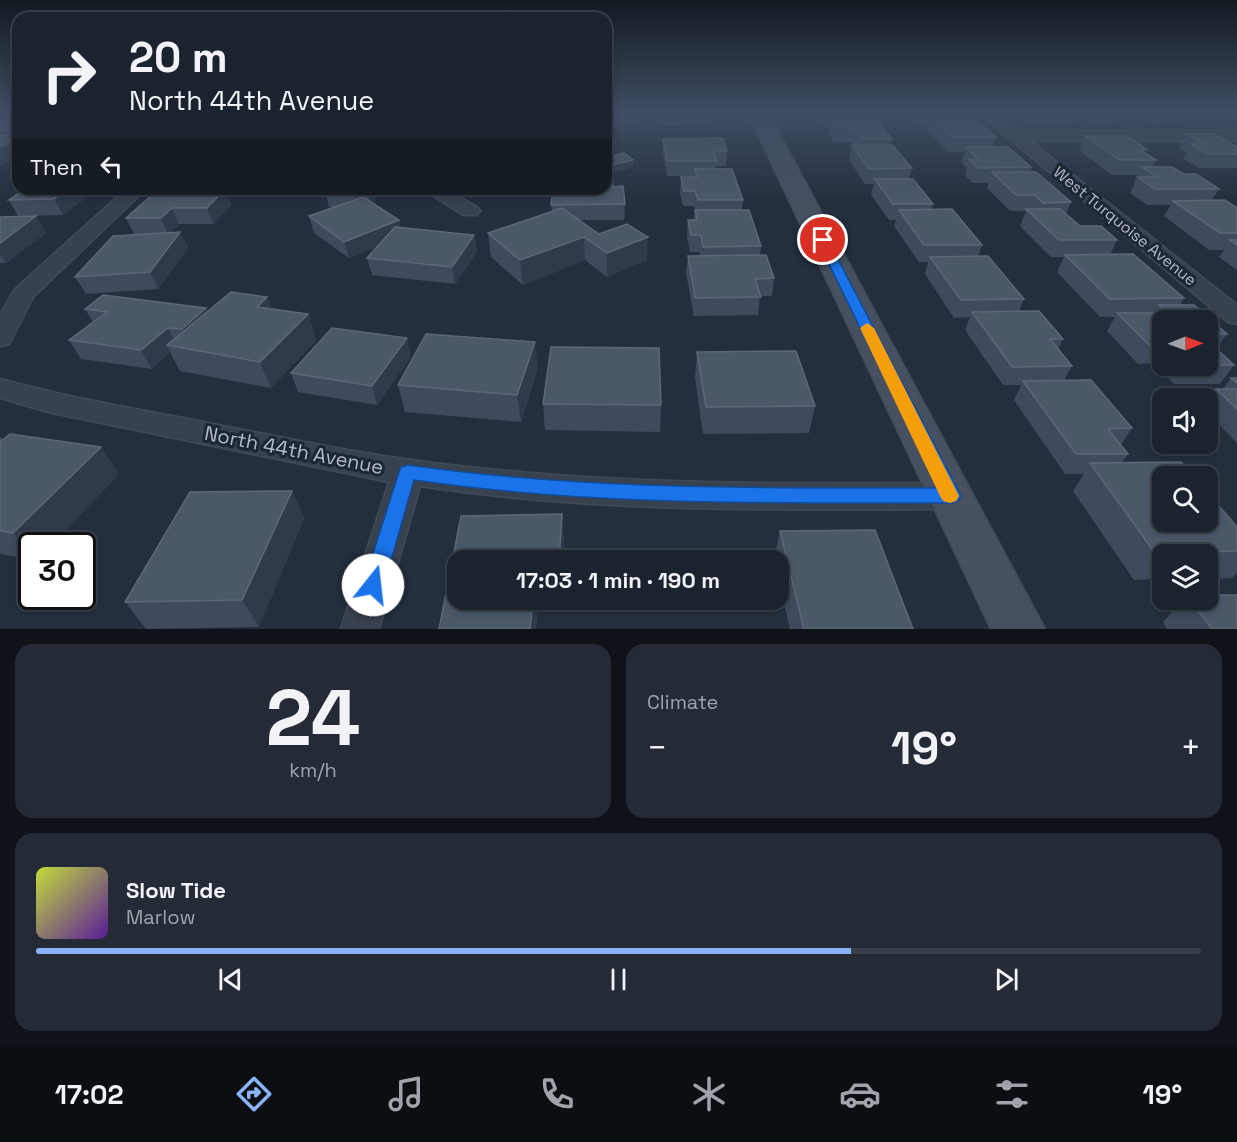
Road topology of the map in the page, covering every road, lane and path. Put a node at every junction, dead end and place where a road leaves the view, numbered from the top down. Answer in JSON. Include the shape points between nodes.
{"nodes":[{"id":1,"x":773,"y":142,"type":"edge"},
{"id":2,"x":1023,"y":142,"type":"edge"},
{"id":3,"x":130,"y":195,"type":"edge"},
{"id":4,"x":442,"y":195,"type":"edge"},
{"id":5,"x":470,"y":211,"type":"dead end"},
{"id":6,"x":1237,"y":317,"type":"edge"},
{"id":7,"x":0,"y":338,"type":"edge"},
{"id":8,"x":0,"y":388,"type":"edge"},
{"id":9,"x":408,"y":472,"type":"junction"},
{"id":10,"x":951,"y":496,"type":"junction"},
{"id":11,"x":360,"y":629,"type":"edge"},
{"id":12,"x":1018,"y":629,"type":"edge"}],
"edges":[{"from":1,"to":10,"type":"street"},
{"from":2,"to":6,"type":"street","name":"West Turquoise Avenue"},
{"from":3,"to":7,"type":"street","via":[[23,294]]},
{"from":4,"to":5,"type":"street"},
{"from":8,"to":9,"type":"street","name":"North 44th Avenue","via":[[352,464]]},
{"from":9,"to":10,"type":"street","name":"North 44th Avenue","via":[[574,490],[696,496]]},
{"from":9,"to":11,"type":"street"},
{"from":10,"to":12,"type":"street"}]}
